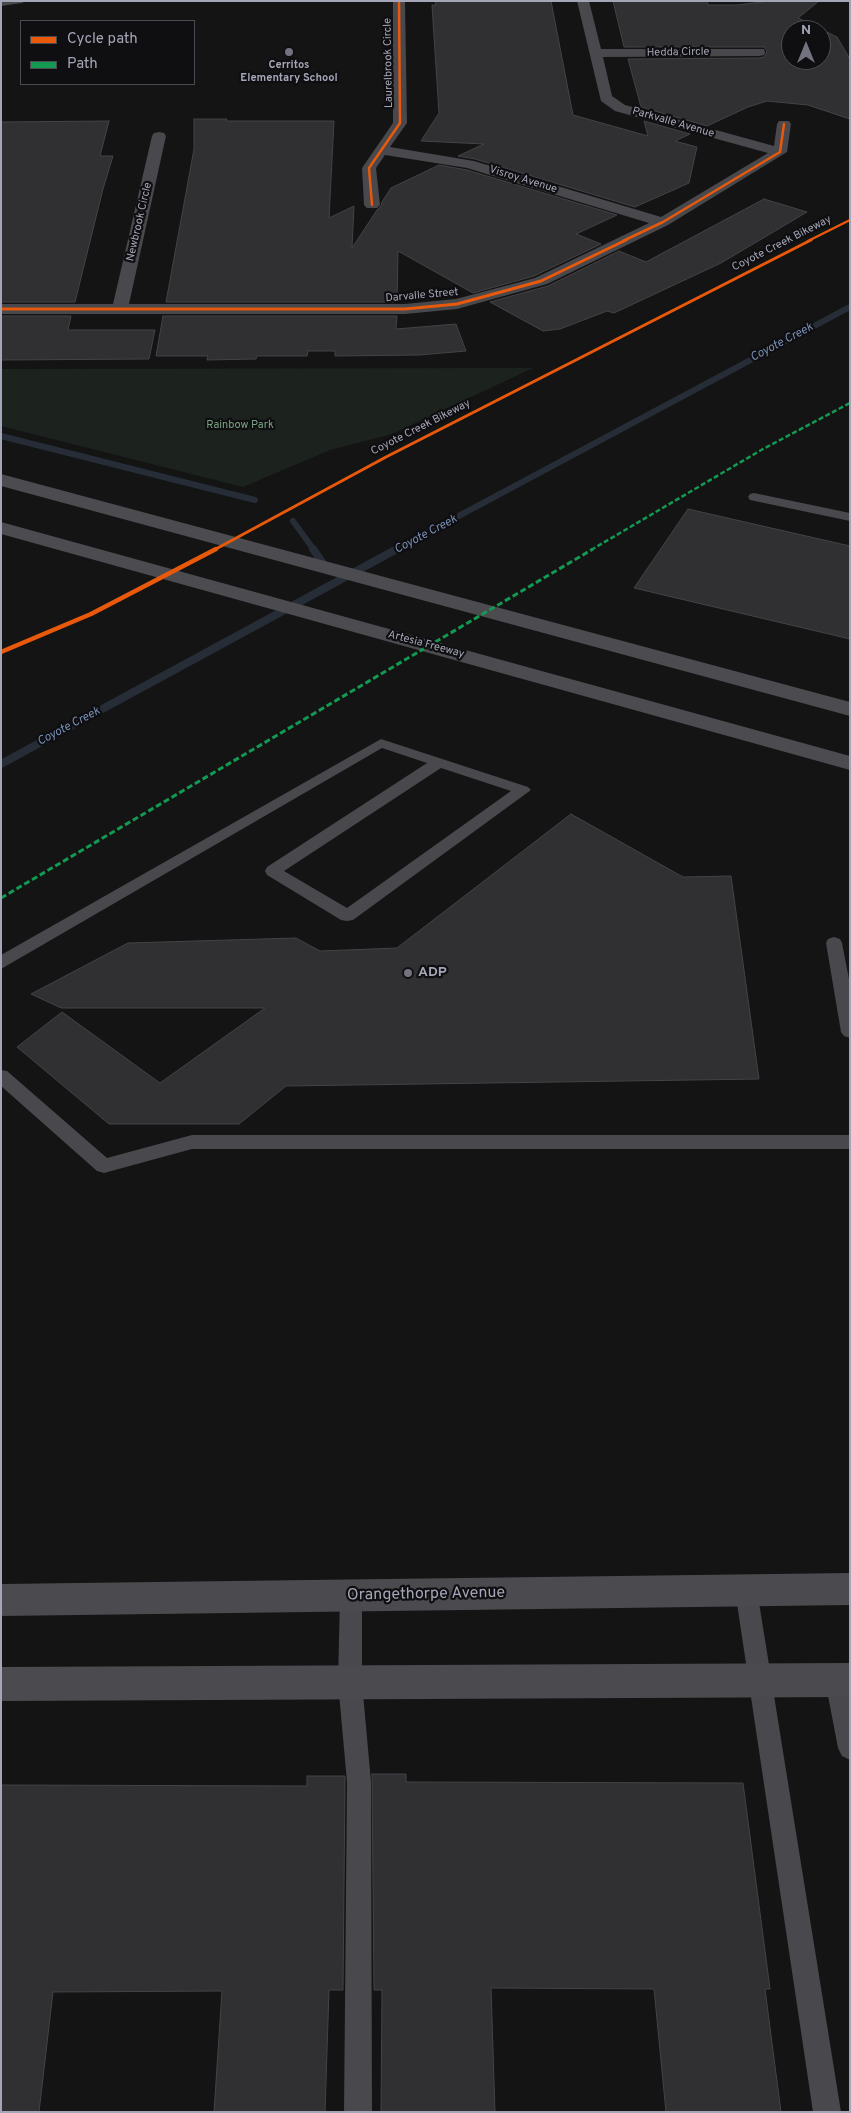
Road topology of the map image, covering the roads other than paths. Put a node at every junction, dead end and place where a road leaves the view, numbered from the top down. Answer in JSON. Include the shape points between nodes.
{"nodes":[{"id":1,"x":22,"y":1,"type":"edge"},
{"id":2,"x":399,"y":1,"type":"edge"},
{"id":3,"x":583,"y":1,"type":"edge"},
{"id":4,"x":1,"y":4,"type":"edge"},
{"id":5,"x":759,"y":52,"type":"dead end"},
{"id":6,"x":597,"y":54,"type":"junction"},
{"id":7,"x":784,"y":124,"type":"dead end"},
{"id":8,"x":159,"y":136,"type":"dead end"},
{"id":9,"x":380,"y":150,"type":"junction"},
{"id":10,"x":780,"y":152,"type":"junction"},
{"id":11,"x":372,"y":205,"type":"dead end"},
{"id":12,"x":664,"y":222,"type":"junction"},
{"id":13,"x":1,"y":309,"type":"edge"},
{"id":14,"x":120,"y":309,"type":"junction"},
{"id":15,"x":1,"y":480,"type":"edge"},
{"id":16,"x":754,"y":497,"type":"dead end"},
{"id":17,"x":850,"y":517,"type":"edge"},
{"id":18,"x":1,"y":528,"type":"edge"},
{"id":19,"x":850,"y":709,"type":"edge"},
{"id":20,"x":440,"y":762,"type":"junction"},
{"id":21,"x":850,"y":763,"type":"edge"},
{"id":22,"x":834,"y":943,"type":"dead end"},
{"id":23,"x":1,"y":963,"type":"edge"},
{"id":24,"x":850,"y":1032,"type":"edge"},
{"id":25,"x":1,"y":1076,"type":"edge"},
{"id":26,"x":850,"y":1142,"type":"edge"},
{"id":27,"x":850,"y":1589,"type":"edge"},
{"id":28,"x":746,"y":1590,"type":"junction"},
{"id":29,"x":351,"y":1596,"type":"junction"},
{"id":30,"x":1,"y":1600,"type":"edge"},
{"id":31,"x":759,"y":1680,"type":"junction"},
{"id":32,"x":843,"y":1680,"type":"edge"},
{"id":33,"x":350,"y":1682,"type":"junction"},
{"id":34,"x":1,"y":1684,"type":"edge"},
{"id":35,"x":850,"y":1748,"type":"edge"},
{"id":36,"x":358,"y":2112,"type":"edge"},
{"id":37,"x":827,"y":2112,"type":"edge"}],
"edges":[{"from":1,"to":4,"type":"lane"},
{"from":2,"to":9,"type":"street","name":"Laurelbrook Circle","via":[[400,123]]},
{"from":3,"to":6,"type":"street","name":"Parkvalle Avenue"},
{"from":5,"to":6,"type":"street","name":"Hedda Circle"},
{"from":6,"to":10,"type":"street","name":"Parkvalle Avenue","via":[[606,98],[620,108]]},
{"from":7,"to":10,"type":"street"},
{"from":8,"to":14,"type":"street","name":"Newbrook Circle"},
{"from":9,"to":11,"type":"street","name":"Laurelbrook Circle","via":[[369,168]]},
{"from":9,"to":12,"type":"street","name":"Visroy Avenue","via":[[469,164]]},
{"from":10,"to":12,"type":"street","name":"Darvalle Street"},
{"from":12,"to":14,"type":"street","name":"Darvalle Street","via":[[541,281],[457,304],[405,309]]},
{"from":13,"to":14,"type":"street","name":"Darvalle Street"},
{"from":15,"to":19,"type":"highway"},
{"from":16,"to":17,"type":"lane"},
{"from":18,"to":21,"type":"highway","name":"Artesia Freeway"},
{"from":20,"to":20,"type":"lane","via":[[523,790],[347,916],[274,871]]},
{"from":20,"to":23,"type":"lane","via":[[381,742]]},
{"from":22,"to":24,"type":"lane"},
{"from":25,"to":26,"type":"lane","via":[[104,1166],[192,1142]]},
{"from":27,"to":28,"type":"main road","name":"Orangethorpe Avenue"},
{"from":28,"to":29,"type":"main road","name":"Orangethorpe Avenue"},
{"from":28,"to":31,"type":"lane"},
{"from":29,"to":30,"type":"main road","name":"Orangethorpe Avenue"},
{"from":29,"to":33,"type":"lane"},
{"from":31,"to":32,"type":"main road"},
{"from":31,"to":33,"type":"main road"},
{"from":31,"to":37,"type":"lane"},
{"from":32,"to":35,"type":"lane"},
{"from":33,"to":34,"type":"main road"},
{"from":33,"to":36,"type":"lane","via":[[359,1782]]}]}
